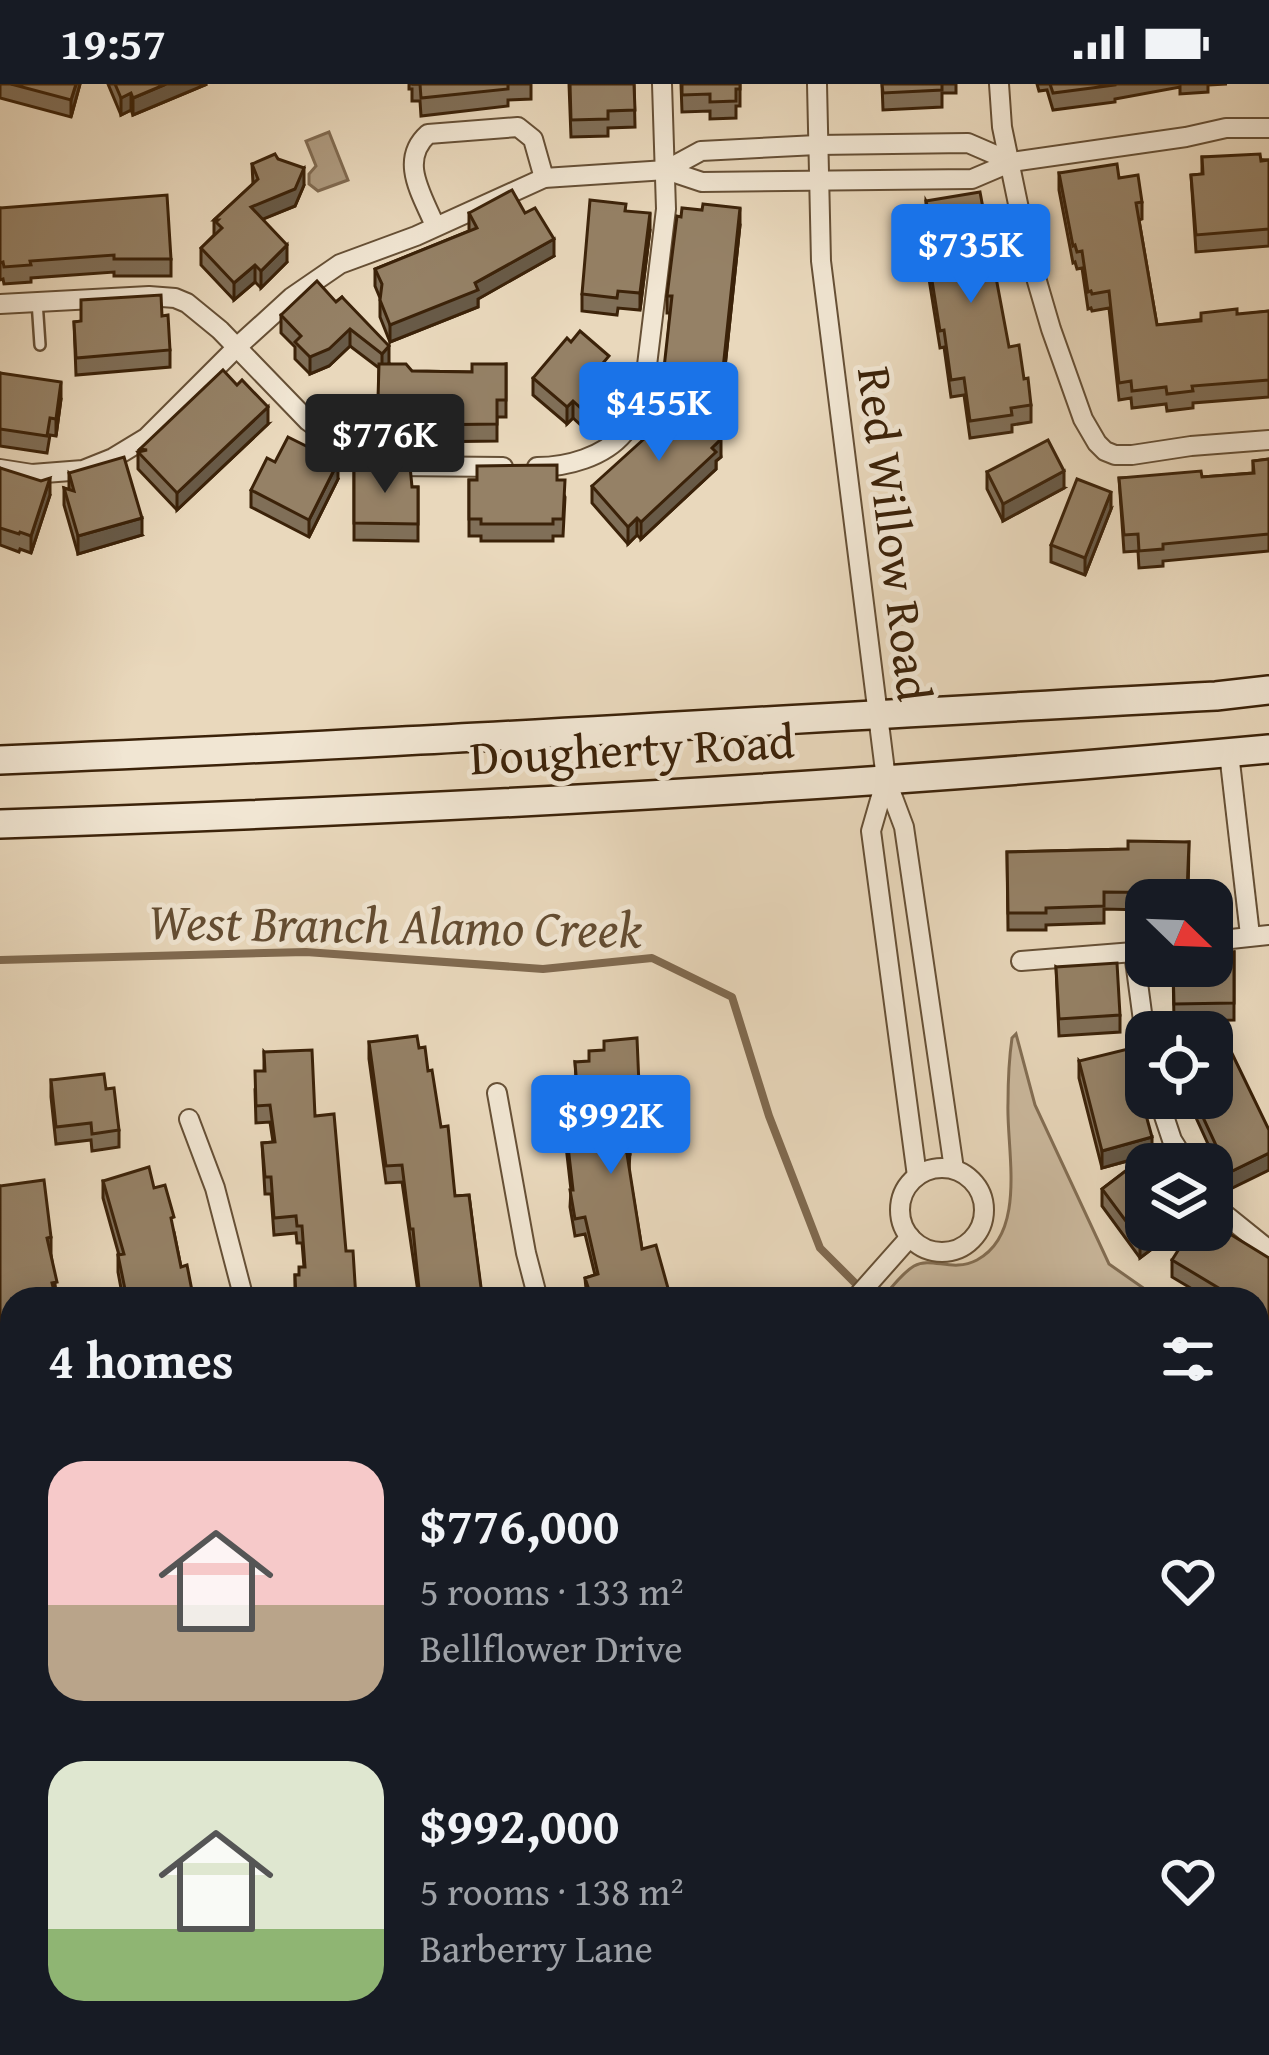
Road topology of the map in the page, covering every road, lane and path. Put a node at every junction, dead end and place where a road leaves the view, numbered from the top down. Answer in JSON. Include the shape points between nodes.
{"nodes":[{"id":1,"x":662,"y":84,"type":"edge"},
{"id":2,"x":817,"y":84,"type":"edge"},
{"id":3,"x":999,"y":84,"type":"edge"},
{"id":4,"x":1269,"y":128,"type":"edge"},
{"id":5,"x":818,"y":145,"type":"junction"},
{"id":6,"x":1012,"y":162,"type":"junction"},
{"id":7,"x":666,"y":170,"type":"junction"},
{"id":8,"x":544,"y":178,"type":"junction"},
{"id":9,"x":818,"y":182,"type":"junction"},
{"id":10,"x":435,"y":226,"type":"junction"},
{"id":11,"x":37,"y":301,"type":"junction"},
{"id":12,"x":0,"y":304,"type":"edge"},
{"id":13,"x":40,"y":345,"type":"dead end"},
{"id":14,"x":237,"y":347,"type":"junction"},
{"id":15,"x":1269,"y":440,"type":"edge"},
{"id":16,"x":0,"y":469,"type":"edge"},
{"id":17,"x":1269,"y":690,"type":"edge"},
{"id":18,"x":879,"y":713,"type":"junction"},
{"id":19,"x":1269,"y":749,"type":"edge"},
{"id":20,"x":1229,"y":753,"type":"junction"},
{"id":21,"x":0,"y":760,"type":"edge"},
{"id":22,"x":886,"y":778,"type":"junction"},
{"id":23,"x":0,"y":824,"type":"edge"},
{"id":24,"x":1260,"y":935,"type":"edge"},
{"id":25,"x":1125,"y":953,"type":"edge"},
{"id":26,"x":1021,"y":961,"type":"dead end"},
{"id":27,"x":497,"y":1093,"type":"dead end"},
{"id":28,"x":189,"y":1119,"type":"dead end"},
{"id":29,"x":954,"y":1169,"type":"junction"},
{"id":30,"x":916,"y":1176,"type":"junction"},
{"id":31,"x":1233,"y":1221,"type":"edge"},
{"id":32,"x":910,"y":1237,"type":"junction"},
{"id":33,"x":1269,"y":1250,"type":"edge"},
{"id":34,"x":241,"y":1287,"type":"edge"},
{"id":35,"x":535,"y":1287,"type":"edge"},
{"id":36,"x":866,"y":1287,"type":"edge"}],
"edges":[{"from":1,"to":7,"type":"street"},
{"from":2,"to":5,"type":"street","name":"Red Willow Road"},
{"from":3,"to":6,"type":"street"},
{"from":4,"to":6,"type":"street"},
{"from":5,"to":6,"type":"street","via":[[968,143]]},
{"from":5,"to":7,"type":"street","via":[[700,151]]},
{"from":5,"to":9,"type":"street","name":"Red Willow Road"},
{"from":6,"to":9,"type":"street","via":[[972,178]]},
{"from":6,"to":15,"type":"street","via":[[1052,329],[1097,443],[1132,455]]},
{"from":7,"to":8,"type":"street"},
{"from":7,"to":9,"type":"street","via":[[702,182]]},
{"from":7,"to":14,"type":"street","via":[[644,390],[622,435],[576,462],[397,466],[365,458],[330,440]]},
{"from":8,"to":10,"type":"street"},
{"from":8,"to":10,"type":"street","via":[[533,139],[518,127],[428,134],[412,171]]},
{"from":9,"to":18,"type":"street","name":"Red Willow Road","via":[[820,261]]},
{"from":10,"to":14,"type":"street","via":[[340,264]]},
{"from":11,"to":12,"type":"street"},
{"from":11,"to":13,"type":"lane"},
{"from":11,"to":14,"type":"street","via":[[175,298]]},
{"from":14,"to":16,"type":"street","via":[[146,438],[113,458],[32,475]]},
{"from":17,"to":18,"type":"main road","name":"Dougherty Road"},
{"from":18,"to":21,"type":"main road","name":"Dougherty Road"},
{"from":18,"to":22,"type":"street","name":"Red Willow Road"},
{"from":19,"to":20,"type":"main road","name":"Dougherty Road"},
{"from":20,"to":22,"type":"main road","name":"Dougherty Road"},
{"from":20,"to":24,"type":"street"},
{"from":22,"to":23,"type":"main road","name":"Dougherty Road"},
{"from":22,"to":29,"type":"street","name":"Red Willow Road","via":[[904,827]]},
{"from":22,"to":30,"type":"street","name":"Red Willow Road","via":[[871,832]]},
{"from":25,"to":26,"type":"street"},
{"from":27,"to":35,"type":"street"},
{"from":28,"to":34,"type":"street"},
{"from":29,"to":30,"type":"street"},
{"from":29,"to":32,"type":"street","via":[[982,1194],[979,1231],[950,1251]]},
{"from":30,"to":32,"type":"street","via":[[901,1205]]},
{"from":31,"to":33,"type":"street"},
{"from":32,"to":36,"type":"street"}]}
